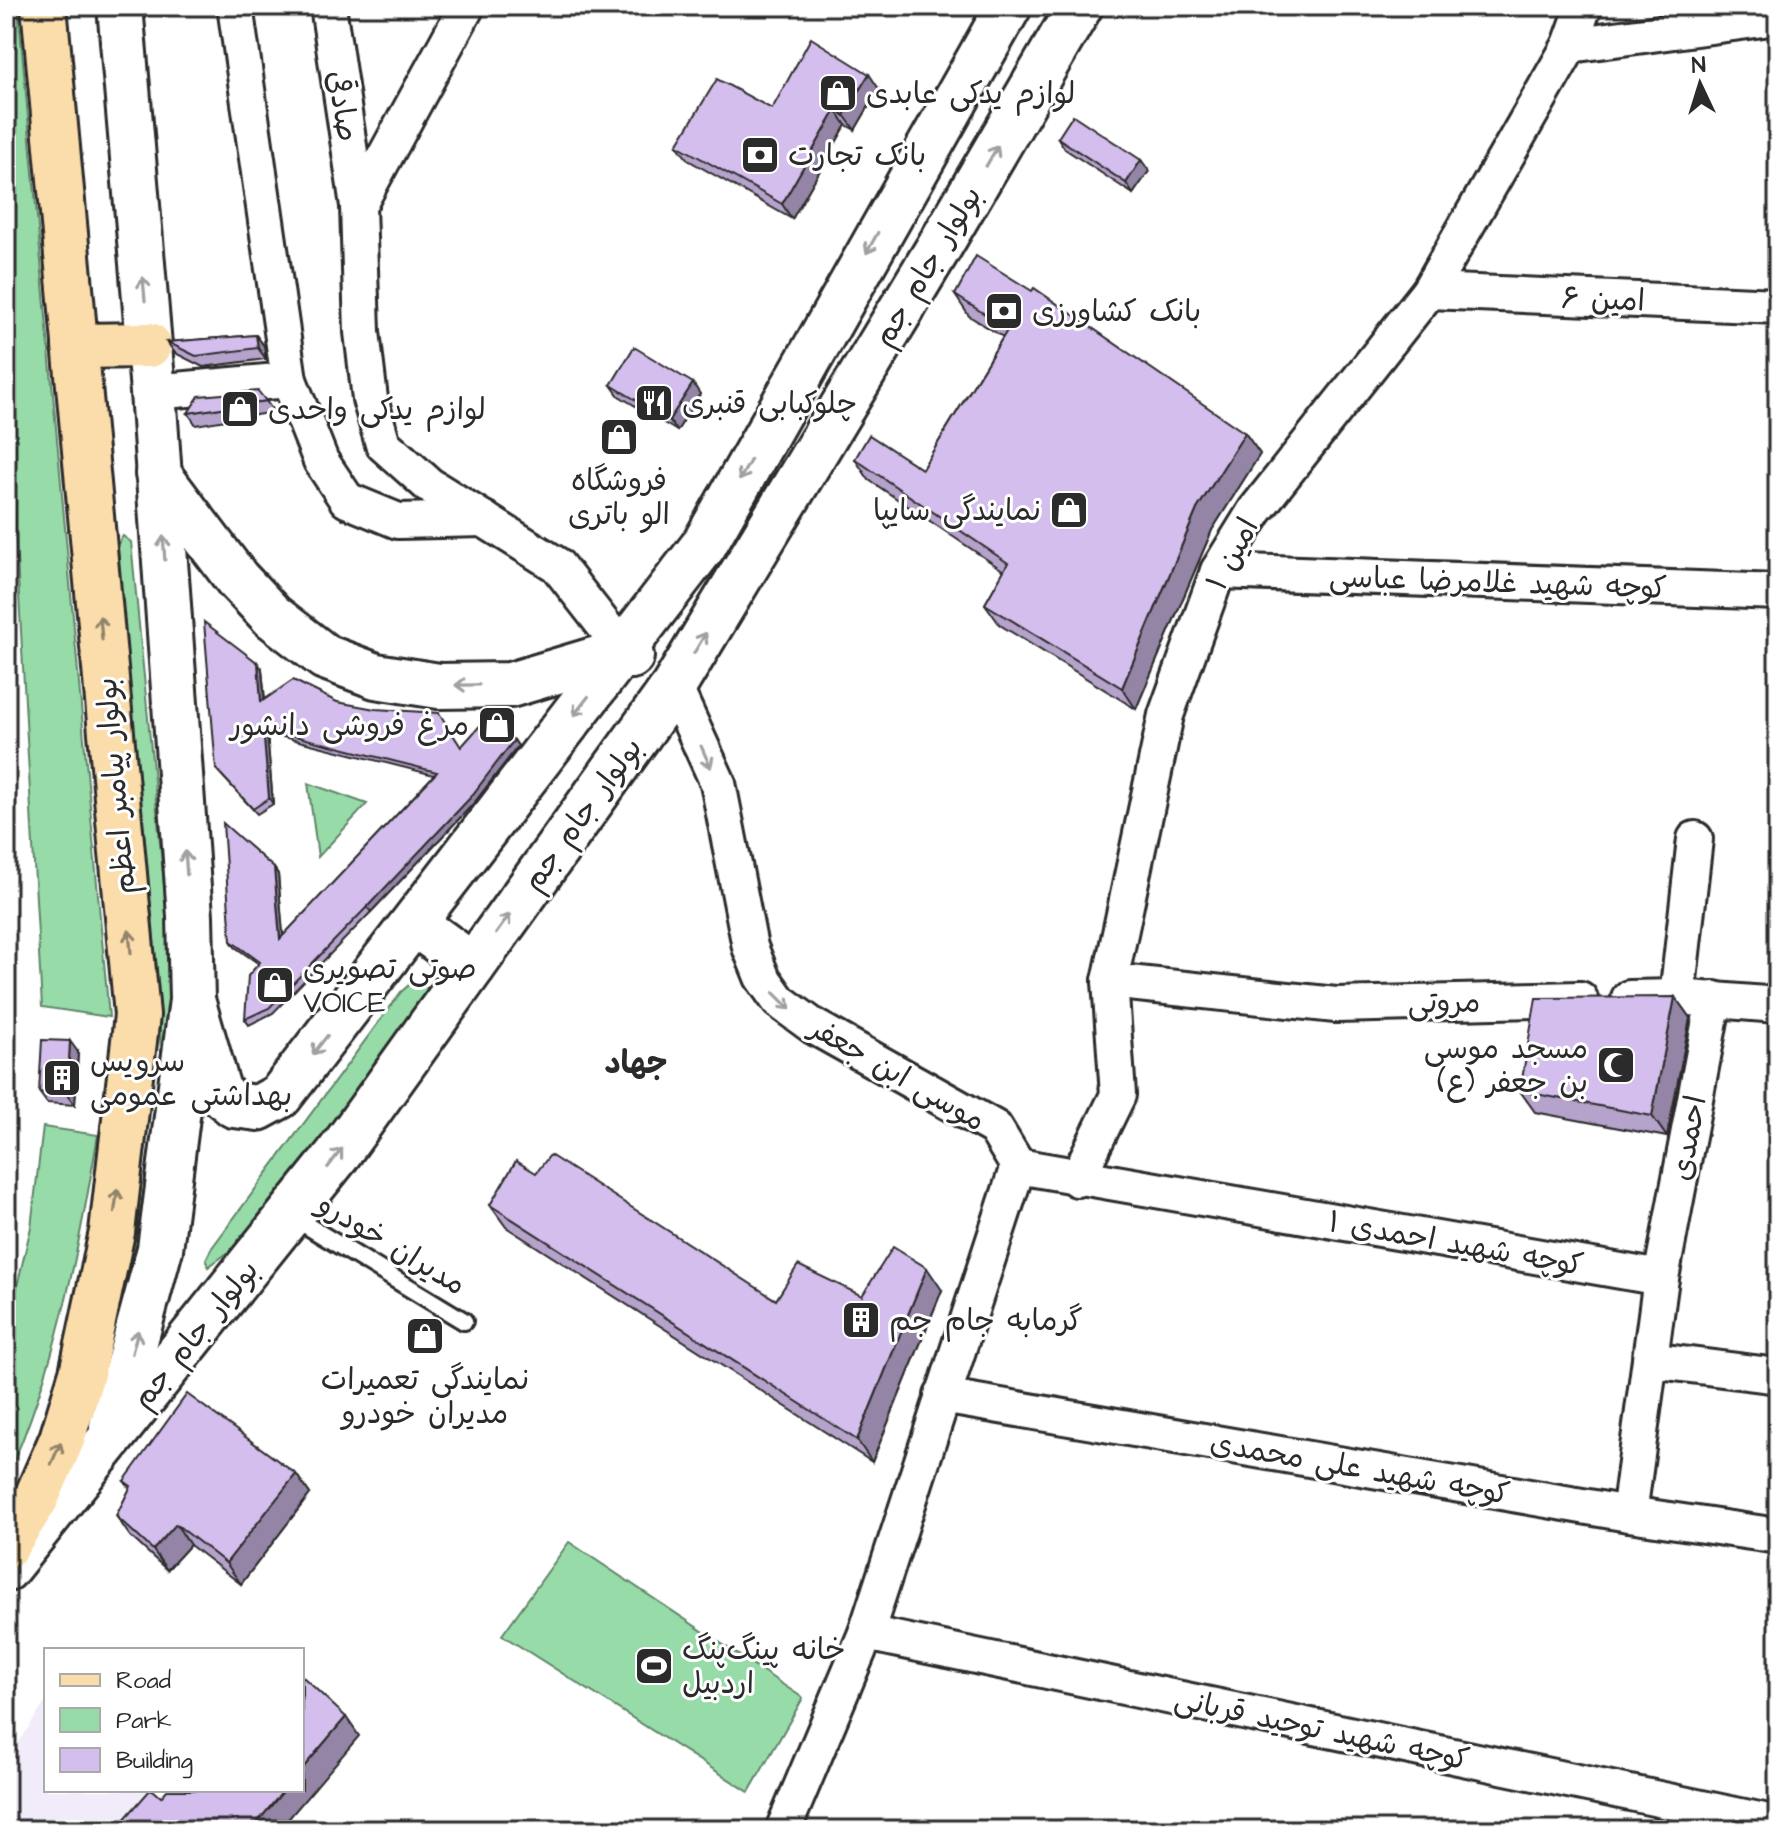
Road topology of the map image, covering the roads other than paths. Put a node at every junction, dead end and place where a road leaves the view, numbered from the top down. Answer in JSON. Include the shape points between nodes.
{"nodes":[{"id":1,"x":44,"y":6,"type":"edge"},
{"id":2,"x":120,"y":6,"type":"edge"},
{"id":3,"x":235,"y":6,"type":"edge"},
{"id":4,"x":328,"y":6,"type":"edge"},
{"id":5,"x":467,"y":6,"type":"edge"},
{"id":6,"x":1009,"y":6,"type":"edge"},
{"id":7,"x":1584,"y":6,"type":"edge"},
{"id":8,"x":1066,"y":11,"type":"edge"},
{"id":9,"x":1778,"y":17,"type":"edge"},
{"id":10,"x":1570,"y":45,"type":"junction"},
{"id":11,"x":893,"y":205,"type":"junction"},
{"id":12,"x":358,"y":206,"type":"junction"},
{"id":13,"x":942,"y":242,"type":"junction"},
{"id":14,"x":1429,"y":291,"type":"junction"},
{"id":15,"x":1778,"y":306,"type":"edge"},
{"id":16,"x":149,"y":345,"type":"junction"},
{"id":17,"x":75,"y":346,"type":"junction"},
{"id":18,"x":289,"y":380,"type":"junction"},
{"id":19,"x":153,"y":392,"type":"junction"},
{"id":20,"x":158,"y":474,"type":"junction"},
{"id":21,"x":484,"y":519,"type":"junction"},
{"id":22,"x":1218,"y":571,"type":"junction"},
{"id":23,"x":1778,"y":592,"type":"edge"},
{"id":24,"x":624,"y":651,"type":"junction"},
{"id":25,"x":674,"y":686,"type":"junction"},
{"id":26,"x":1695,"y":839,"type":"dead end"},
{"id":27,"x":414,"y":923,"type":"junction"},
{"id":28,"x":473,"y":966,"type":"junction"},
{"id":29,"x":1110,"y":981,"type":"junction"},
{"id":30,"x":1677,"y":997,"type":"junction"},
{"id":31,"x":1714,"y":999,"type":"junction"},
{"id":32,"x":192,"y":1000,"type":"junction"},
{"id":33,"x":1778,"y":1005,"type":"edge"},
{"id":34,"x":1018,"y":1166,"type":"junction"},
{"id":35,"x":1077,"y":1179,"type":"junction"},
{"id":36,"x":290,"y":1215,"type":"junction"},
{"id":37,"x":1661,"y":1278,"type":"junction"},
{"id":38,"x":464,"y":1321,"type":"dead end"},
{"id":39,"x":1650,"y":1360,"type":"junction"},
{"id":40,"x":1778,"y":1376,"type":"edge"},
{"id":41,"x":942,"y":1396,"type":"junction"},
{"id":42,"x":107,"y":1444,"type":"junction"},
{"id":43,"x":1629,"y":1514,"type":"junction"},
{"id":44,"x":1778,"y":1536,"type":"edge"},
{"id":45,"x":6,"y":1546,"type":"edge"},
{"id":46,"x":6,"y":1569,"type":"edge"},
{"id":47,"x":866,"y":1633,"type":"junction"},
{"id":48,"x":1778,"y":1824,"type":"edge"},
{"id":49,"x":783,"y":1830,"type":"edge"}],
"edges":[{"from":1,"to":17,"type":"main road","name":"بولوار پیامبر اعظم"},
{"from":16,"to":2,"type":"main road","one_way":true},
{"from":3,"to":18,"type":"street"},
{"from":4,"to":12,"type":"street","name":"صادقی"},
{"from":5,"to":12,"type":"street"},
{"from":6,"to":11,"type":"main road","name":"بولوار جام جم"},
{"from":7,"to":10,"type":"street","name":"امین ۱"},
{"from":13,"to":8,"type":"main road","name":"بولوار جام جم","one_way":true},
{"from":9,"to":10,"type":"street"},
{"from":10,"to":14,"type":"street","name":"امین ۱"},
{"from":11,"to":13,"type":"main road"},
{"from":11,"to":24,"type":"main road","name":"بولوار جام جم","one_way":true,"via":[[704,545]]},
{"from":12,"to":21,"type":"street","name":"صادقی","via":[[362,332],[370,399],[383,444],[429,485]]},
{"from":25,"to":13,"type":"main road","name":"بولوار جام جم","one_way":true},
{"from":14,"to":15,"type":"street","name":"امین ۶"},
{"from":14,"to":22,"type":"street","name":"امین ۱","via":[[1255,511]]},
{"from":16,"to":17,"type":"main road"},
{"from":16,"to":19,"type":"main road"},
{"from":45,"to":17,"type":"main road","name":"بولوار پیامبر اعظم","one_way":true,"via":[[36,1499],[82,1373],[112,1232],[137,1015]]},
{"from":18,"to":19,"type":"street"},
{"from":18,"to":21,"type":"street","via":[[321,461],[347,500],[398,521]]},
{"from":19,"to":20,"type":"main road"},
{"from":24,"to":20,"type":"main road","one_way":true,"via":[[510,685],[439,686],[376,676],[325,657],[272,616],[237,579]]},
{"from":32,"to":20,"type":"main road","one_way":true},
{"from":21,"to":24,"type":"street","name":"صادقی","via":[[557,565]]},
{"from":22,"to":23,"type":"street","name":"کوچه شهید غلامرضا عباسی"},
{"from":22,"to":29,"type":"street","name":"امین ۱","via":[[1166,715]]},
{"from":24,"to":25,"type":"main road"},
{"from":24,"to":27,"type":"main road","name":"بولوار جام جم","one_way":true},
{"from":28,"to":25,"type":"main road","name":"بولوار جام جم","one_way":true},
{"from":25,"to":34,"type":"street","name":"موسی ابن جعفر","one_way":true,"via":[[718,783],[750,947],[779,1001],[813,1026],[995,1128]]},
{"from":26,"to":30,"type":"street"},
{"from":27,"to":28,"type":"main road"},
{"from":27,"to":32,"type":"main road","name":"بولوار جام جم","one_way":true,"via":[[280,1096],[258,1108],[234,1105],[219,1093]]},
{"from":36,"to":28,"type":"main road","name":"بولوار جام جم","one_way":true},
{"from":29,"to":30,"type":"street","name":"مروتی","via":[[1336,1005]]},
{"from":29,"to":35,"type":"street","name":"امین ۱","via":[[1118,1095]]},
{"from":30,"to":31,"type":"street","name":"مروتی"},
{"from":31,"to":33,"type":"street","name":"مروتی"},
{"from":31,"to":37,"type":"street","name":"احمدی"},
{"from":42,"to":32,"type":"main road","one_way":true,"via":[[160,1249]]},
{"from":34,"to":35,"type":"street","name":"کوچه شهید احمدی ۱"},
{"from":34,"to":41,"type":"street"},
{"from":35,"to":37,"type":"street","name":"کوچه شهید احمدی ۱"},
{"from":36,"to":38,"type":"lane","name":"مدیران خودرو"},
{"from":36,"to":42,"type":"main road","name":"بولوار جام جم"},
{"from":37,"to":39,"type":"street"},
{"from":39,"to":40,"type":"street"},
{"from":39,"to":43,"type":"street"},
{"from":41,"to":43,"type":"street","name":"کوچه شهید علی محمدی"},
{"from":41,"to":47,"type":"street"},
{"from":42,"to":46,"type":"main road","name":"بولوار جام جم"},
{"from":43,"to":44,"type":"street","name":"کوچه شهید علی محمدی"},
{"from":47,"to":48,"type":"street","name":"کوچه شهید توحید قربانی"},
{"from":47,"to":49,"type":"street"}]}
